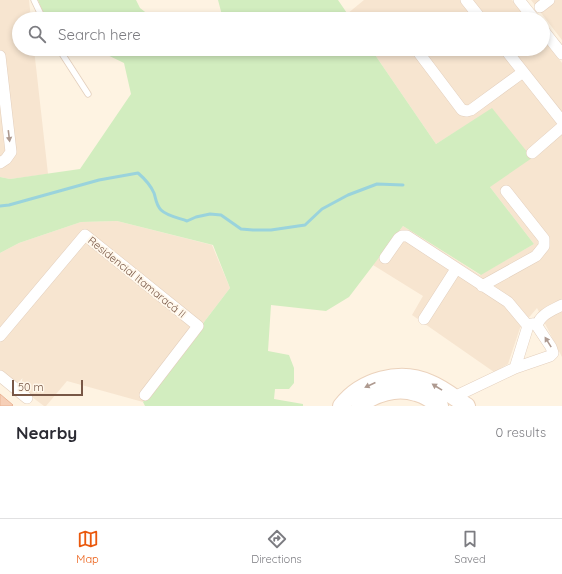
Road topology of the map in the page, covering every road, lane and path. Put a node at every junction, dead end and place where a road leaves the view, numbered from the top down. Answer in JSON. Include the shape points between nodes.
{"nodes":[{"id":1,"x":34,"y":0,"type":"edge"},
{"id":2,"x":466,"y":0,"type":"edge"},
{"id":3,"x":519,"y":0,"type":"edge"},
{"id":4,"x":40,"y":12,"type":"edge"},
{"id":5,"x":475,"y":12,"type":"edge"},
{"id":6,"x":528,"y":12,"type":"edge"},
{"id":7,"x":550,"y":39,"type":"edge"},
{"id":8,"x":562,"y":54,"type":"edge"},
{"id":9,"x":0,"y":56,"type":"edge"},
{"id":10,"x":64,"y":56,"type":"edge"},
{"id":11,"x":421,"y":56,"type":"edge"},
{"id":12,"x":510,"y":56,"type":"edge"},
{"id":13,"x":523,"y":72,"type":"junction"},
{"id":14,"x":88,"y":94,"type":"dead end"},
{"id":15,"x":562,"y":121,"type":"edge"},
{"id":16,"x":562,"y":127,"type":"edge"},
{"id":17,"x":532,"y":153,"type":"dead end"},
{"id":18,"x":0,"y":163,"type":"edge"},
{"id":19,"x":506,"y":191,"type":"dead end"},
{"id":20,"x":385,"y":258,"type":"dead end"},
{"id":21,"x":456,"y":269,"type":"junction"},
{"id":22,"x":482,"y":286,"type":"junction"},
{"id":23,"x":562,"y":305,"type":"edge"},
{"id":24,"x":424,"y":319,"type":"dead end"},
{"id":25,"x":533,"y":326,"type":"junction"},
{"id":26,"x":0,"y":336,"type":"edge"},
{"id":27,"x":515,"y":368,"type":"junction"},
{"id":28,"x":0,"y":376,"type":"edge"},
{"id":29,"x":145,"y":395,"type":"dead end"},
{"id":30,"x":27,"y":401,"type":"dead end"},
{"id":31,"x":460,"y":402,"type":"edge"},
{"id":32,"x":341,"y":406,"type":"edge"},
{"id":33,"x":360,"y":406,"type":"edge"},
{"id":34,"x":440,"y":406,"type":"edge"}],
"edges":[{"from":1,"to":4,"type":"lane"},
{"from":2,"to":5,"type":"street"},
{"from":3,"to":6,"type":"street"},
{"from":7,"to":8,"type":"street"},
{"from":9,"to":18,"type":"street","one_way":true,"via":[[11,152]]},
{"from":10,"to":14,"type":"lane"},
{"from":11,"to":13,"type":"street","via":[[462,110],[467,111]]},
{"from":12,"to":13,"type":"street"},
{"from":13,"to":15,"type":"street"},
{"from":16,"to":17,"type":"street"},
{"from":19,"to":22,"type":"street","via":[[544,239],[544,246],[536,256]]},
{"from":20,"to":21,"type":"street","via":[[399,238],[407,236]]},
{"from":21,"to":22,"type":"street"},
{"from":21,"to":24,"type":"street"},
{"from":22,"to":25,"type":"street","via":[[508,302]]},
{"from":23,"to":25,"type":"street","via":[[541,317]]},
{"from":25,"to":27,"type":"street"},
{"from":27,"to":25,"type":"street","one_way":true,"via":[[553,353]]},
{"from":26,"to":29,"type":"street","name":"Residencial Itamaracá II","via":[[85,235],[198,326]]},
{"from":27,"to":31,"type":"street"},
{"from":28,"to":30,"type":"street"},
{"from":31,"to":32,"type":"street","one_way":true,"via":[[432,383],[404,376],[379,380],[355,392]]},
{"from":33,"to":34,"type":"street","via":[[382,393],[400,391],[416,393]]}]}
